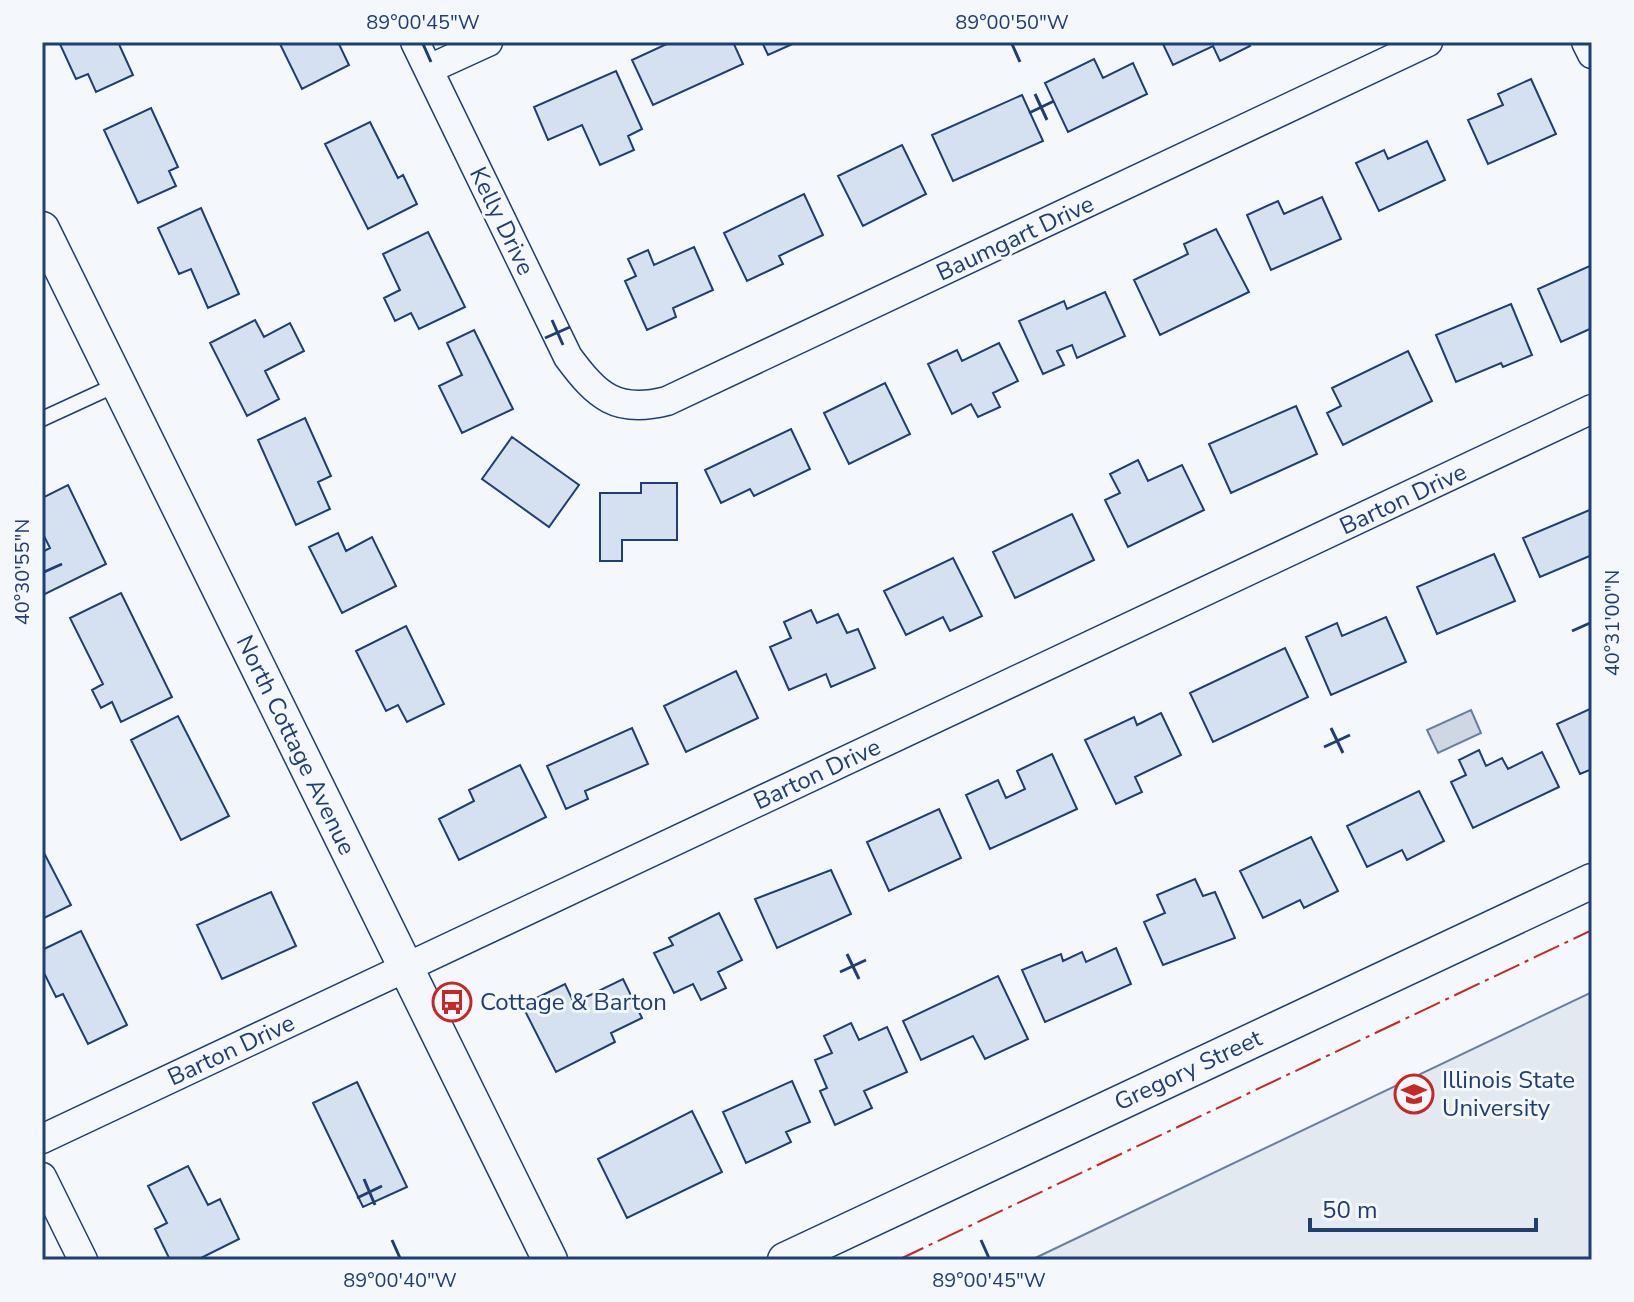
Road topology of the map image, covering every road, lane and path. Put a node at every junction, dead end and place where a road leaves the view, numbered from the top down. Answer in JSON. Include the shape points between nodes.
{"nodes":[{"id":1,"x":415,"y":42,"type":"edge"},
{"id":2,"x":488,"y":42,"type":"edge"},
{"id":3,"x":1428,"y":42,"type":"edge"},
{"id":4,"x":1586,"y":42,"type":"edge"},
{"id":5,"x":1592,"y":54,"type":"edge"},
{"id":6,"x":429,"y":69,"type":"junction"},
{"id":7,"x":42,"y":229,"type":"edge"},
{"id":8,"x":118,"y":384,"type":"junction"},
{"id":9,"x":599,"y":393,"type":"joint"},
{"id":10,"x":1592,"y":409,"type":"edge"},
{"id":11,"x":42,"y":419,"type":"edge"},
{"id":12,"x":1592,"y":881,"type":"edge"},
{"id":13,"x":405,"y":967,"type":"junction"},
{"id":14,"x":42,"y":1139,"type":"edge"},
{"id":15,"x":42,"y":1177,"type":"edge"},
{"id":16,"x":83,"y":1260,"type":"edge"},
{"id":17,"x":550,"y":1260,"type":"edge"},
{"id":18,"x":785,"y":1260,"type":"edge"}],
"edges":[{"from":1,"to":6,"type":"street","name":"Kelly Drive"},
{"from":2,"to":6,"type":"street"},
{"from":3,"to":9,"type":"street","name":"Baumgart Drive","via":[[667,401],[619,404]]},
{"from":4,"to":5,"type":"street"},
{"from":6,"to":9,"type":"street","name":"Kelly Drive","via":[[568,357]]},
{"from":7,"to":8,"type":"street","name":"North Cottage Avenue"},
{"from":8,"to":11,"type":"lane"},
{"from":8,"to":13,"type":"street","name":"North Cottage Avenue"},
{"from":10,"to":13,"type":"street","name":"Barton Drive"},
{"from":12,"to":18,"type":"street","name":"Gregory Street"},
{"from":13,"to":14,"type":"street","name":"Barton Drive"},
{"from":13,"to":17,"type":"street","name":"North Cottage Avenue"},
{"from":15,"to":16,"type":"street"}]}
